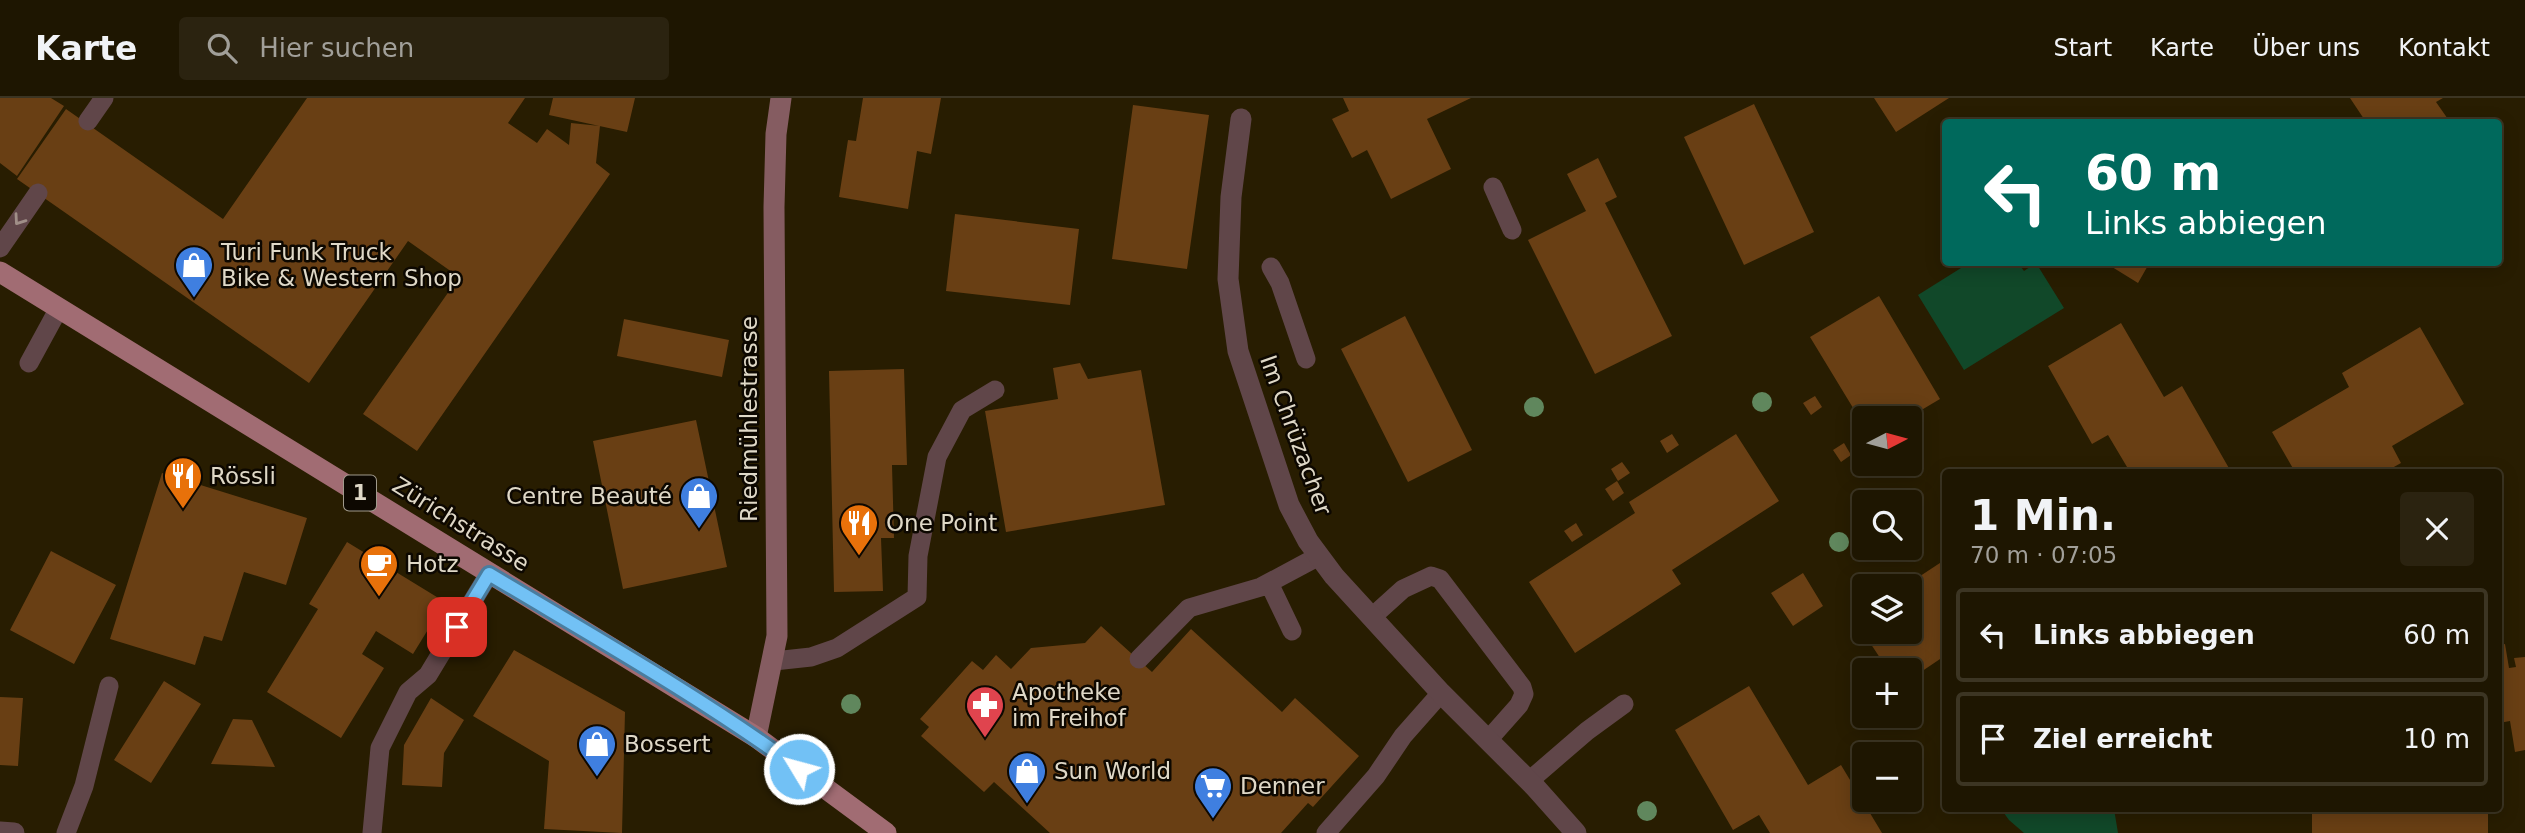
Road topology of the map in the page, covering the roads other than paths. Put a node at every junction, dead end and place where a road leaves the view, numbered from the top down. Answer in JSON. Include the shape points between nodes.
{"nodes":[{"id":1,"x":104,"y":98,"type":"edge"},
{"id":2,"x":781,"y":98,"type":"edge"},
{"id":3,"x":1241,"y":119,"type":"dead end"},
{"id":4,"x":88,"y":121,"type":"dead end"},
{"id":5,"x":1493,"y":187,"type":"dead end"},
{"id":6,"x":38,"y":193,"type":"dead end"},
{"id":7,"x":1512,"y":230,"type":"dead end"},
{"id":8,"x":0,"y":247,"type":"edge"},
{"id":9,"x":1271,"y":267,"type":"dead end"},
{"id":10,"x":0,"y":272,"type":"edge"},
{"id":11,"x":59,"y":308,"type":"junction"},
{"id":12,"x":1306,"y":359,"type":"dead end"},
{"id":13,"x":29,"y":363,"type":"dead end"},
{"id":14,"x":995,"y":390,"type":"dead end"},
{"id":15,"x":1319,"y":556,"type":"junction"},
{"id":16,"x":489,"y":574,"type":"junction"},
{"id":17,"x":1269,"y":583,"type":"junction"},
{"id":18,"x":1372,"y":617,"type":"junction"},
{"id":19,"x":1292,"y":631,"type":"dead end"},
{"id":20,"x":1139,"y":659,"type":"dead end"},
{"id":21,"x":774,"y":661,"type":"junction"},
{"id":22,"x":109,"y":686,"type":"dead end"},
{"id":23,"x":1441,"y":693,"type":"junction"},
{"id":24,"x":1624,"y":704,"type":"dead end"},
{"id":25,"x":756,"y":737,"type":"junction"},
{"id":26,"x":1488,"y":740,"type":"junction"},
{"id":27,"x":1529,"y":781,"type":"junction"},
{"id":28,"x":0,"y":832,"type":"edge"},
{"id":29,"x":14,"y":833,"type":"edge"},
{"id":30,"x":66,"y":833,"type":"edge"},
{"id":31,"x":372,"y":833,"type":"edge"},
{"id":32,"x":886,"y":833,"type":"edge"},
{"id":33,"x":1326,"y":833,"type":"edge"},
{"id":34,"x":1576,"y":833,"type":"edge"}],
"edges":[{"from":1,"to":4,"type":"lane"},
{"from":2,"to":21,"type":"street","name":"Riedmühlestrasse","via":[[774,207]]},
{"from":3,"to":15,"type":"street","name":"Im Chrüzacher","via":[[1231,197],[1228,279],[1238,351],[1289,505]]},
{"from":5,"to":7,"type":"lane"},
{"from":6,"to":8,"type":"lane","one_way":true},
{"from":9,"to":12,"type":"lane"},
{"from":10,"to":11,"type":"main road","name":"Zürichstrasse","number":"1"},
{"from":11,"to":13,"type":"lane"},
{"from":11,"to":16,"type":"main road","name":"Zürichstrasse","number":"1"},
{"from":14,"to":21,"type":"lane","via":[[962,410],[937,457],[918,556],[917,597],[837,648],[811,657]]},
{"from":15,"to":17,"type":"lane"},
{"from":15,"to":18,"type":"street","name":"Im Chrüzacher"},
{"from":16,"to":25,"type":"main road","name":"Zürichstrasse","number":"1"},
{"from":16,"to":31,"type":"lane","via":[[428,676],[408,692],[380,748]]},
{"from":17,"to":19,"type":"lane"},
{"from":17,"to":20,"type":"lane","via":[[1189,608]]},
{"from":18,"to":23,"type":"street","name":"Im Chrüzacher"},
{"from":18,"to":26,"type":"lane","via":[[1403,589],[1431,576],[1440,579],[1522,687],[1519,705]]},
{"from":21,"to":25,"type":"street","name":"Riedmühlestrasse"},
{"from":22,"to":30,"type":"lane","via":[[84,786]]},
{"from":23,"to":26,"type":"street","name":"Im Chrüzacher"},
{"from":23,"to":33,"type":"lane"},
{"from":24,"to":27,"type":"lane"},
{"from":25,"to":32,"type":"main road","name":"Zürichstrasse","number":"1"},
{"from":26,"to":27,"type":"street","name":"Im Chrüzacher"},
{"from":27,"to":34,"type":"street","name":"Im Chrüzacher"},
{"from":28,"to":29,"type":"street"}]}
